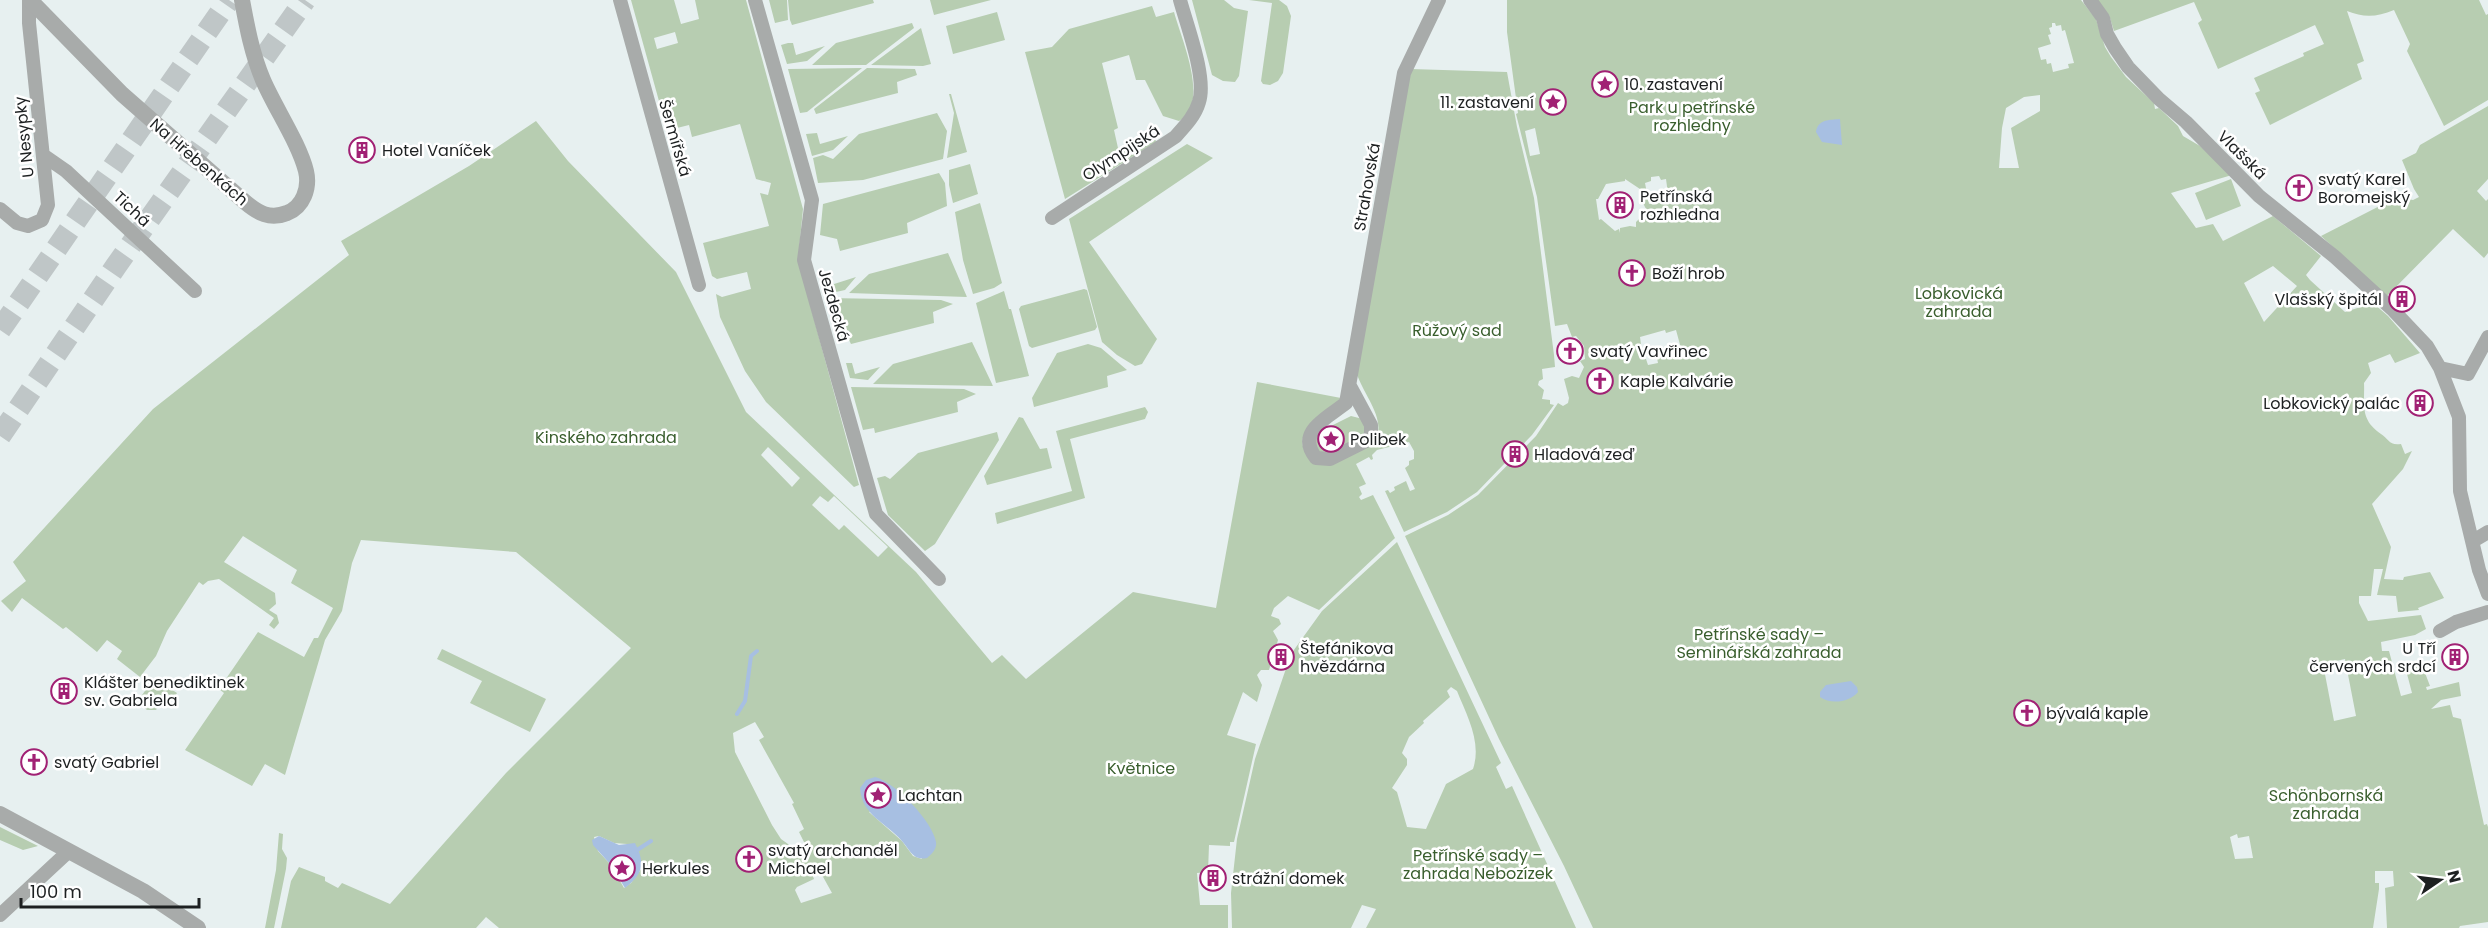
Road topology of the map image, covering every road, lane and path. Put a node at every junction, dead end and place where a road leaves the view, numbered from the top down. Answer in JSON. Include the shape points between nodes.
{"nodes":[{"id":1,"x":30,"y":0,"type":"edge"},
{"id":2,"x":242,"y":0,"type":"edge"},
{"id":3,"x":620,"y":0,"type":"edge"},
{"id":4,"x":755,"y":0,"type":"edge"},
{"id":5,"x":1180,"y":0,"type":"edge"},
{"id":6,"x":1439,"y":0,"type":"edge"},
{"id":7,"x":2090,"y":0,"type":"edge"},
{"id":8,"x":43,"y":155,"type":"junction"},
{"id":9,"x":0,"y":209,"type":"edge"},
{"id":10,"x":1052,"y":218,"type":"dead end"},
{"id":11,"x":699,"y":285,"type":"dead end"},
{"id":12,"x":195,"y":291,"type":"dead end"},
{"id":13,"x":2488,"y":337,"type":"edge"},
{"id":14,"x":2440,"y":368,"type":"junction"},
{"id":15,"x":1350,"y":386,"type":"junction"},
{"id":16,"x":2488,"y":532,"type":"edge"},
{"id":17,"x":2473,"y":541,"type":"junction"},
{"id":18,"x":939,"y":579,"type":"dead end"},
{"id":19,"x":2488,"y":594,"type":"edge"},
{"id":20,"x":2488,"y":612,"type":"edge"},
{"id":21,"x":2440,"y":631,"type":"dead end"},
{"id":22,"x":0,"y":814,"type":"edge"},
{"id":23,"x":69,"y":851,"type":"junction"},
{"id":24,"x":0,"y":915,"type":"edge"},
{"id":25,"x":198,"y":928,"type":"edge"}],
"edges":[{"from":1,"to":2,"type":"street","name":"Na Hřebenkách","via":[[166,133],[259,214],[276,216],[295,209],[302,201],[307,189],[306,172],[262,79]]},
{"from":1,"to":8,"type":"street","name":"U Nesypky"},
{"from":3,"to":11,"type":"street","name":"Šermířská"},
{"from":4,"to":18,"type":"street","name":"Jezdecká","via":[[812,200],[804,260],[876,514]]},
{"from":5,"to":10,"type":"street","name":"Olympijská","via":[[1202,85],[1191,119],[1175,137]]},
{"from":6,"to":15,"type":"street","name":"Strahovská","via":[[1404,73]]},
{"from":7,"to":14,"type":"street","name":"Vlašská","via":[[2103,18],[2115,48],[2145,85],[2259,196],[2392,309],[2427,346]]},
{"from":8,"to":9,"type":"street","name":"U Nesypky","via":[[48,205],[44,218],[25,226]]},
{"from":8,"to":12,"type":"street","name":"Tichá","via":[[66,171]]},
{"from":13,"to":14,"type":"street","via":[[2468,374]]},
{"from":14,"to":17,"type":"street","name":"Vlašská","via":[[2459,417],[2458,477]]},
{"from":15,"to":15,"type":"street","name":"Strahovská","via":[[1346,403],[1310,432],[1307,441],[1316,458],[1330,459],[1371,435],[1371,425]]},
{"from":16,"to":17,"type":"street"},
{"from":17,"to":19,"type":"street","name":"Vlašská"},
{"from":20,"to":21,"type":"street"},
{"from":22,"to":23,"type":"street"},
{"from":23,"to":24,"type":"street"},
{"from":23,"to":25,"type":"street","via":[[143,891]]}]}
